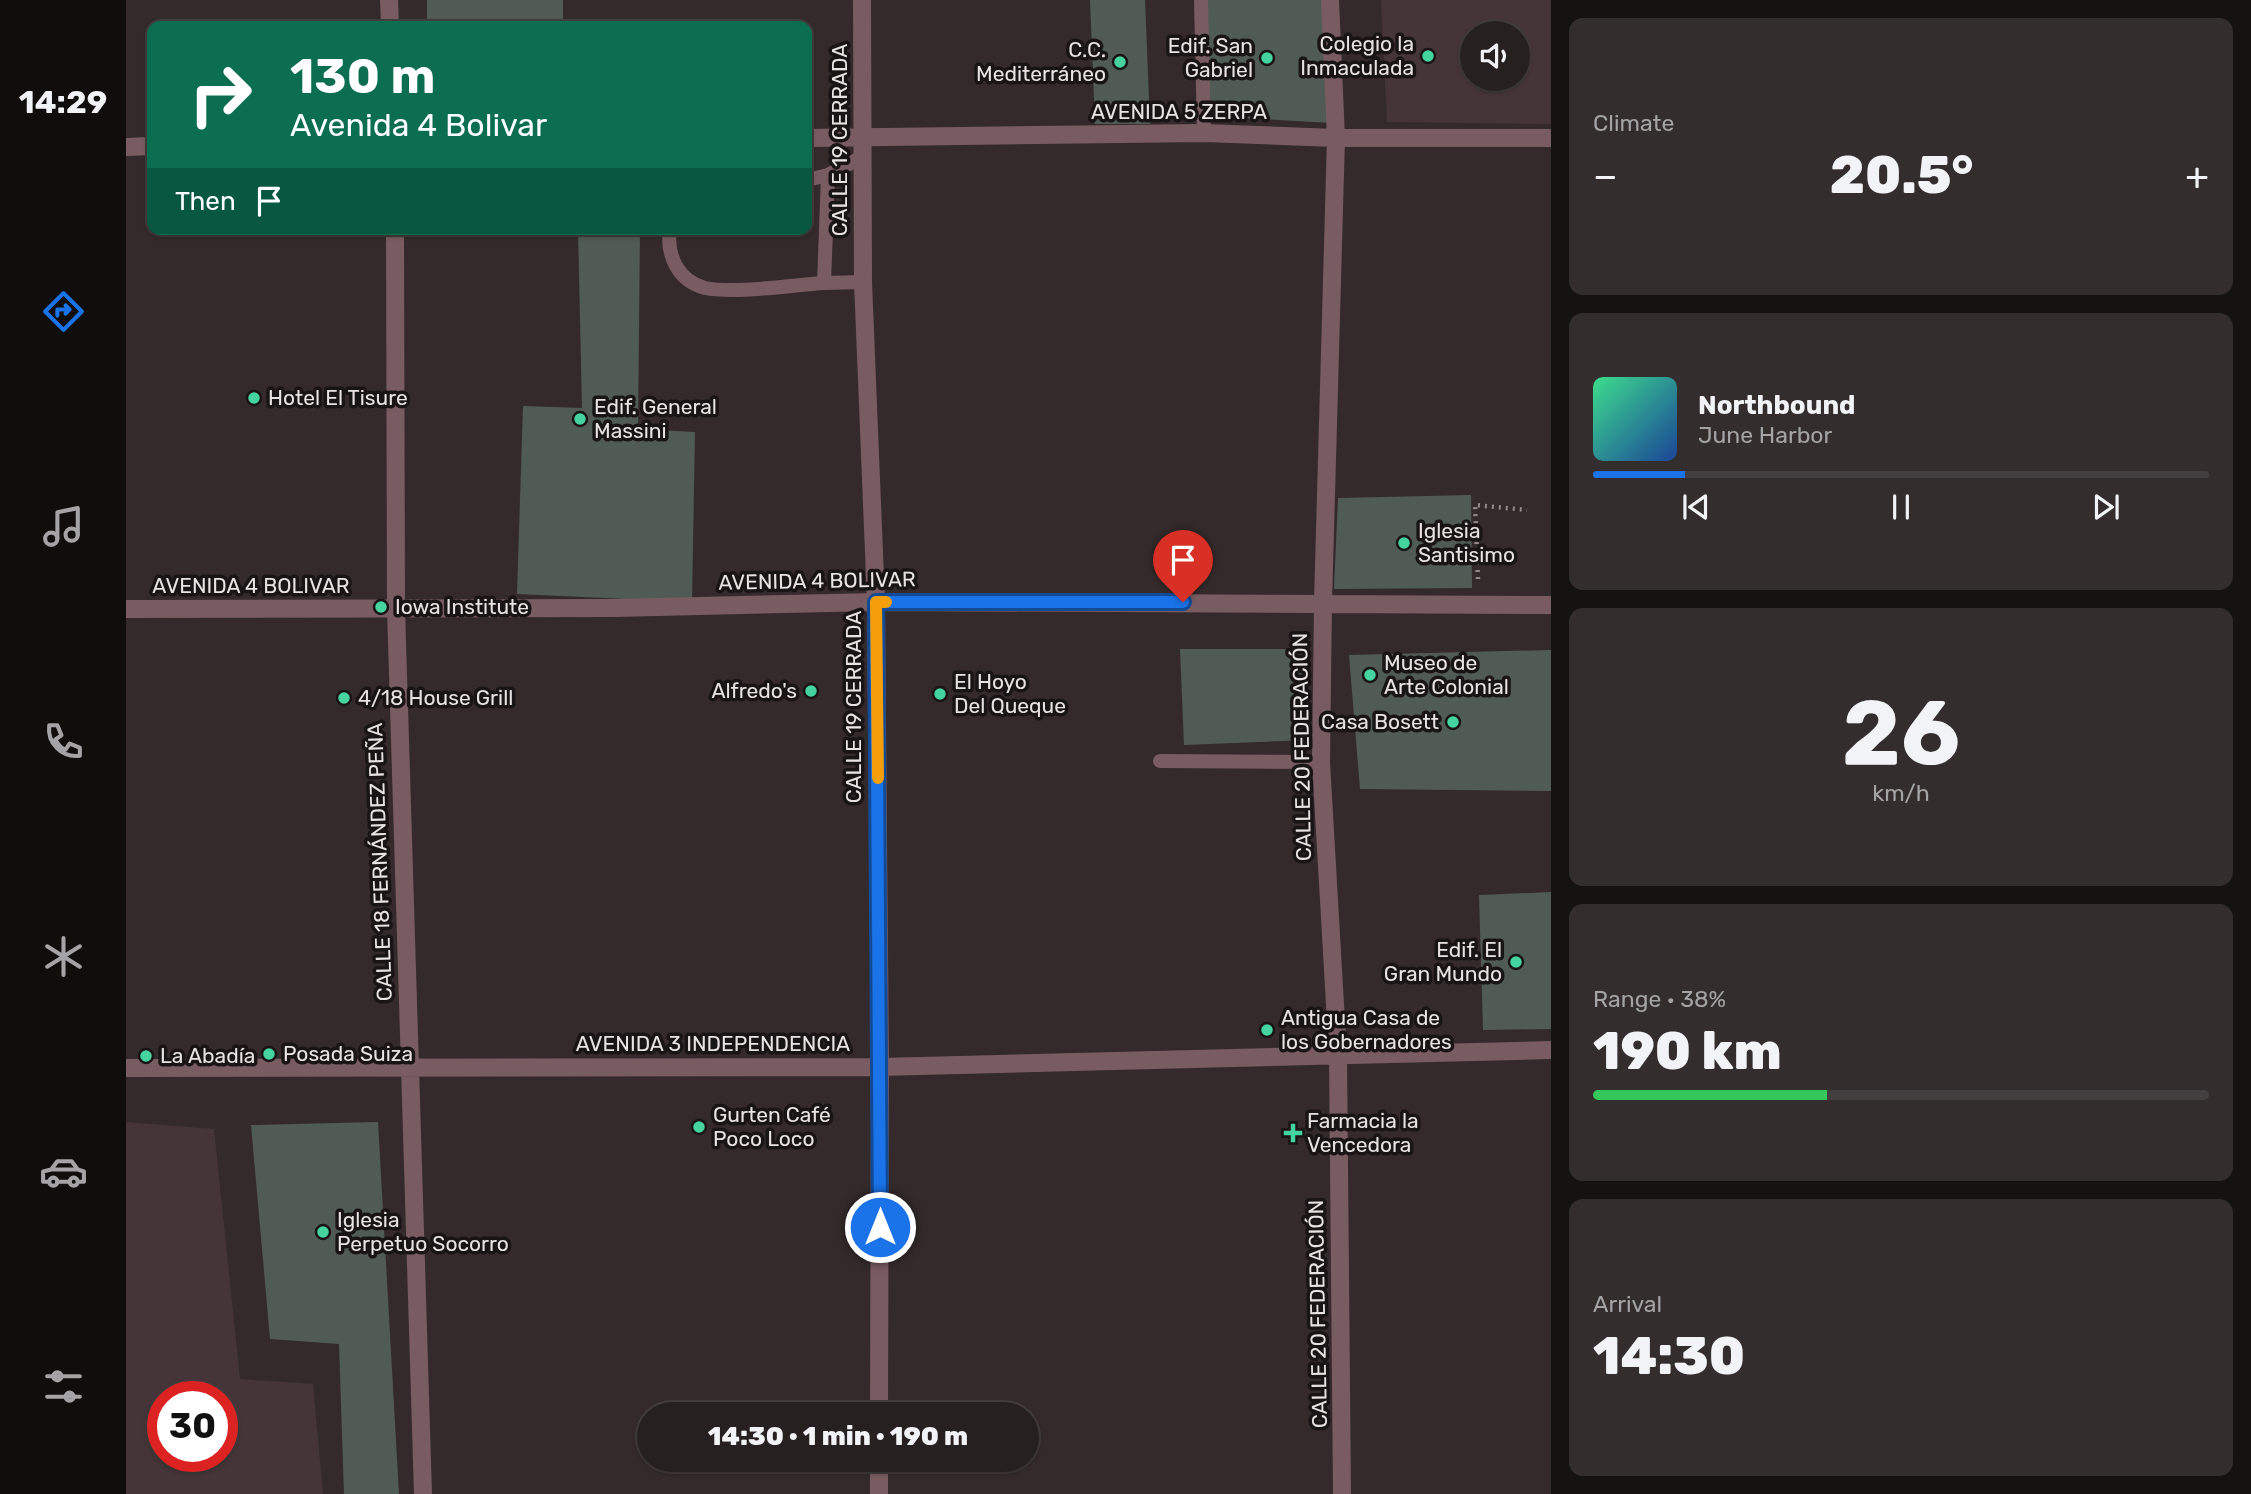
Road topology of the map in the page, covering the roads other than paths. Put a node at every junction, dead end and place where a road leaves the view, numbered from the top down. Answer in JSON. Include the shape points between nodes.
{"nodes":[{"id":1,"x":389,"y":0,"type":"edge"},
{"id":2,"x":862,"y":0,"type":"edge"},
{"id":3,"x":1201,"y":0,"type":"edge"},
{"id":4,"x":1330,"y":0,"type":"edge"},
{"id":5,"x":390,"y":21,"type":"edge"},
{"id":6,"x":1204,"y":133,"type":"junction"},
{"id":7,"x":862,"y":137,"type":"junction"},
{"id":8,"x":812,"y":138,"type":"edge"},
{"id":9,"x":1336,"y":138,"type":"junction"},
{"id":10,"x":1551,"y":138,"type":"edge"},
{"id":11,"x":147,"y":146,"type":"edge"},
{"id":12,"x":126,"y":147,"type":"edge"},
{"id":13,"x":862,"y":157,"type":"junction"},
{"id":14,"x":828,"y":176,"type":"junction"},
{"id":15,"x":812,"y":179,"type":"edge"},
{"id":16,"x":394,"y":235,"type":"edge"},
{"id":17,"x":670,"y":235,"type":"edge"},
{"id":18,"x":863,"y":282,"type":"junction"},
{"id":19,"x":824,"y":283,"type":"junction"},
{"id":20,"x":876,"y":602,"type":"junction"},
{"id":21,"x":1323,"y":602,"type":"junction"},
{"id":22,"x":1551,"y":605,"type":"edge"},
{"id":23,"x":126,"y":609,"type":"edge"},
{"id":24,"x":396,"y":609,"type":"junction"},
{"id":25,"x":1160,"y":761,"type":"dead end"},
{"id":26,"x":1321,"y":762,"type":"junction"},
{"id":27,"x":1551,"y":1050,"type":"edge"},
{"id":28,"x":1338,"y":1056,"type":"junction"},
{"id":29,"x":408,"y":1066,"type":"junction"},
{"id":30,"x":880,"y":1067,"type":"junction"},
{"id":31,"x":126,"y":1068,"type":"edge"},
{"id":32,"x":879,"y":1402,"type":"edge"},
{"id":33,"x":879,"y":1472,"type":"edge"},
{"id":34,"x":423,"y":1494,"type":"edge"},
{"id":35,"x":879,"y":1494,"type":"edge"},
{"id":36,"x":1342,"y":1494,"type":"edge"}],
"edges":[{"from":1,"to":5,"type":"street"},
{"from":2,"to":7,"type":"street","name":"CALLE 19 CERRADA"},
{"from":3,"to":6,"type":"lane"},
{"from":4,"to":9,"type":"street","name":"CALLE 20 FEDERACIÓN"},
{"from":6,"to":7,"type":"street","name":"AVENIDA 5 ZERPA"},
{"from":6,"to":9,"type":"street","name":"AVENIDA 5 ZERPA"},
{"from":7,"to":8,"type":"street","name":"AVENIDA 5 ZERPA"},
{"from":7,"to":13,"type":"street","name":"CALLE 19 CERRADA"},
{"from":9,"to":10,"type":"street","name":"AVENIDA 5 ZERPA"},
{"from":9,"to":21,"type":"street","name":"CALLE 20 FEDERACIÓN"},
{"from":11,"to":12,"type":"street"},
{"from":13,"to":14,"type":"lane"},
{"from":13,"to":18,"type":"street","name":"CALLE 19 CERRADA"},
{"from":14,"to":15,"type":"lane"},
{"from":14,"to":19,"type":"lane"},
{"from":16,"to":24,"type":"street","name":"CALLE 18 FERNÁNDEZ PEÑA"},
{"from":17,"to":19,"type":"lane","via":[[670,256],[683,276],[703,287],[726,290]]},
{"from":18,"to":19,"type":"lane"},
{"from":18,"to":20,"type":"street","name":"CALLE 19 CERRADA"},
{"from":20,"to":21,"type":"street","name":"AVENIDA 4 BOLIVAR"},
{"from":20,"to":24,"type":"street","name":"AVENIDA 4 BOLIVAR"},
{"from":20,"to":30,"type":"street","name":"CALLE 19 CERRADA"},
{"from":21,"to":22,"type":"street","name":"AVENIDA 4 BOLIVAR"},
{"from":21,"to":26,"type":"street","name":"CALLE 20 FEDERACIÓN"},
{"from":23,"to":24,"type":"street","name":"AVENIDA 4 BOLIVAR"},
{"from":24,"to":29,"type":"street","name":"CALLE 18 FERNÁNDEZ PEÑA"},
{"from":25,"to":26,"type":"lane"},
{"from":26,"to":28,"type":"street","name":"CALLE 20 FEDERACIÓN"},
{"from":27,"to":28,"type":"street","name":"AVENIDA 3 INDEPENDENCIA"},
{"from":28,"to":30,"type":"street","name":"AVENIDA 3 INDEPENDENCIA"},
{"from":28,"to":36,"type":"street","name":"CALLE 20 FEDERACIÓN"},
{"from":29,"to":30,"type":"street","name":"AVENIDA 3 INDEPENDENCIA"},
{"from":29,"to":31,"type":"street","name":"AVENIDA 3 INDEPENDENCIA"},
{"from":29,"to":34,"type":"street","name":"CALLE 18 FERNÁNDEZ PEÑA"},
{"from":30,"to":32,"type":"street","name":"CALLE 19 CERRADA"},
{"from":33,"to":35,"type":"street"}]}
